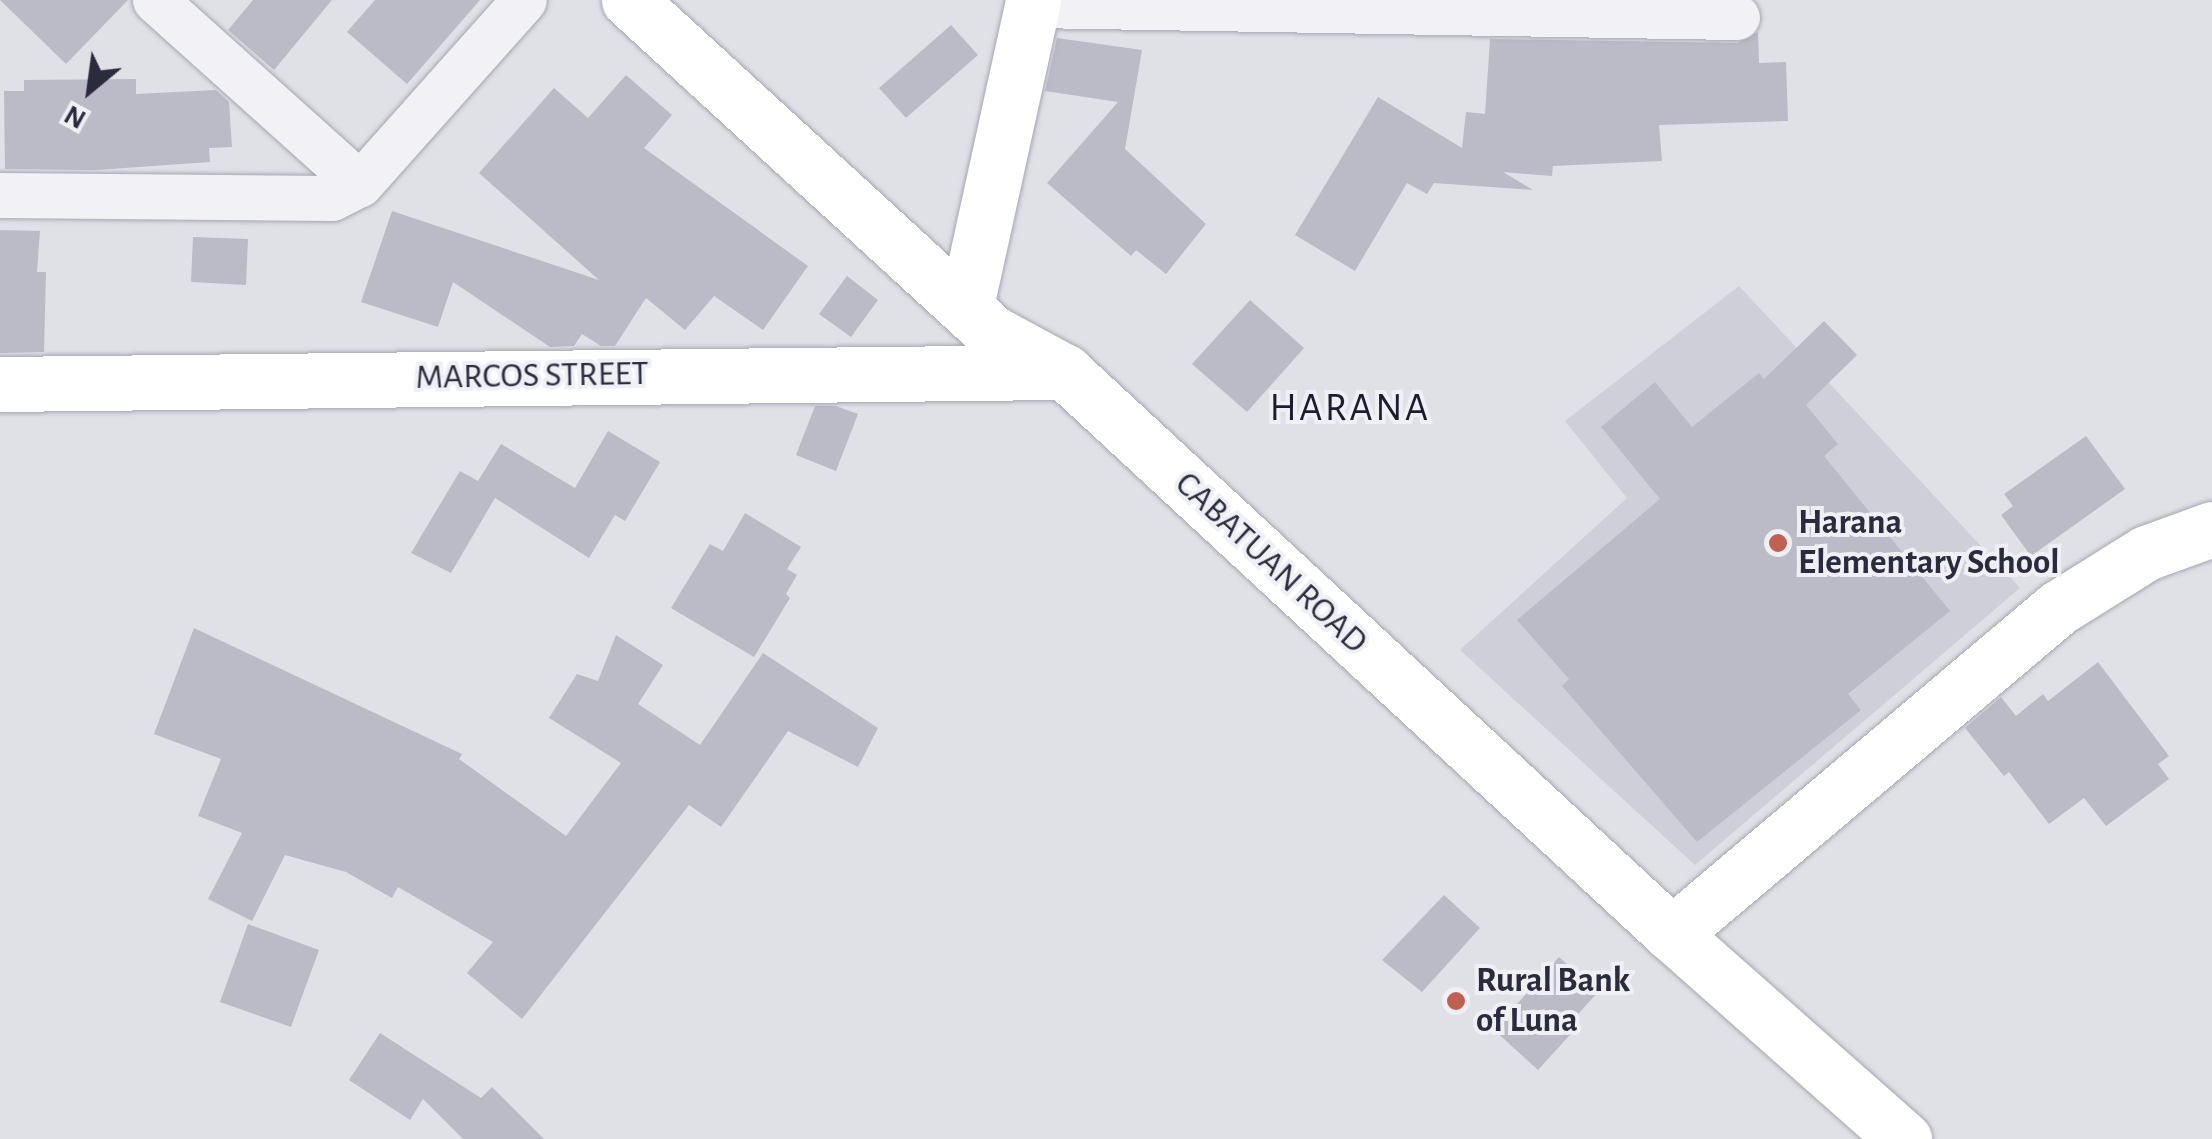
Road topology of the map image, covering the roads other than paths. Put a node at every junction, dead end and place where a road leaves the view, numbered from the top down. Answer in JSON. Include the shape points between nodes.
{"nodes":[{"id":1,"x":155,"y":0,"type":"edge"},
{"id":2,"x":524,"y":0,"type":"edge"},
{"id":3,"x":629,"y":0,"type":"edge"},
{"id":4,"x":1033,"y":3,"type":"edge"},
{"id":5,"x":1737,"y":17,"type":"dead end"},
{"id":6,"x":360,"y":184,"type":"junction"},
{"id":7,"x":0,"y":195,"type":"edge"},
{"id":8,"x":966,"y":306,"type":"junction"},
{"id":9,"x":1065,"y":372,"type":"junction"},
{"id":10,"x":0,"y":384,"type":"edge"},
{"id":11,"x":2212,"y":529,"type":"edge"},
{"id":12,"x":1672,"y":934,"type":"junction"},
{"id":13,"x":1904,"y":1139,"type":"edge"}],
"edges":[{"from":1,"to":6,"type":"street"},
{"from":2,"to":6,"type":"street"},
{"from":3,"to":8,"type":"main road","name":"CABATUAN ROAD"},
{"from":4,"to":5,"type":"street"},
{"from":4,"to":8,"type":"main road"},
{"from":6,"to":7,"type":"street","via":[[332,198],[280,200]]},
{"from":8,"to":9,"type":"main road","name":"CABATUAN ROAD","via":[[993,333]]},
{"from":9,"to":10,"type":"main road","name":"MARCOS STREET"},
{"from":9,"to":12,"type":"main road","name":"CABATUAN ROAD"},
{"from":11,"to":12,"type":"main road","via":[[2146,552],[2058,608]]},
{"from":12,"to":13,"type":"main road","name":"CABATUAN ROAD"}]}
